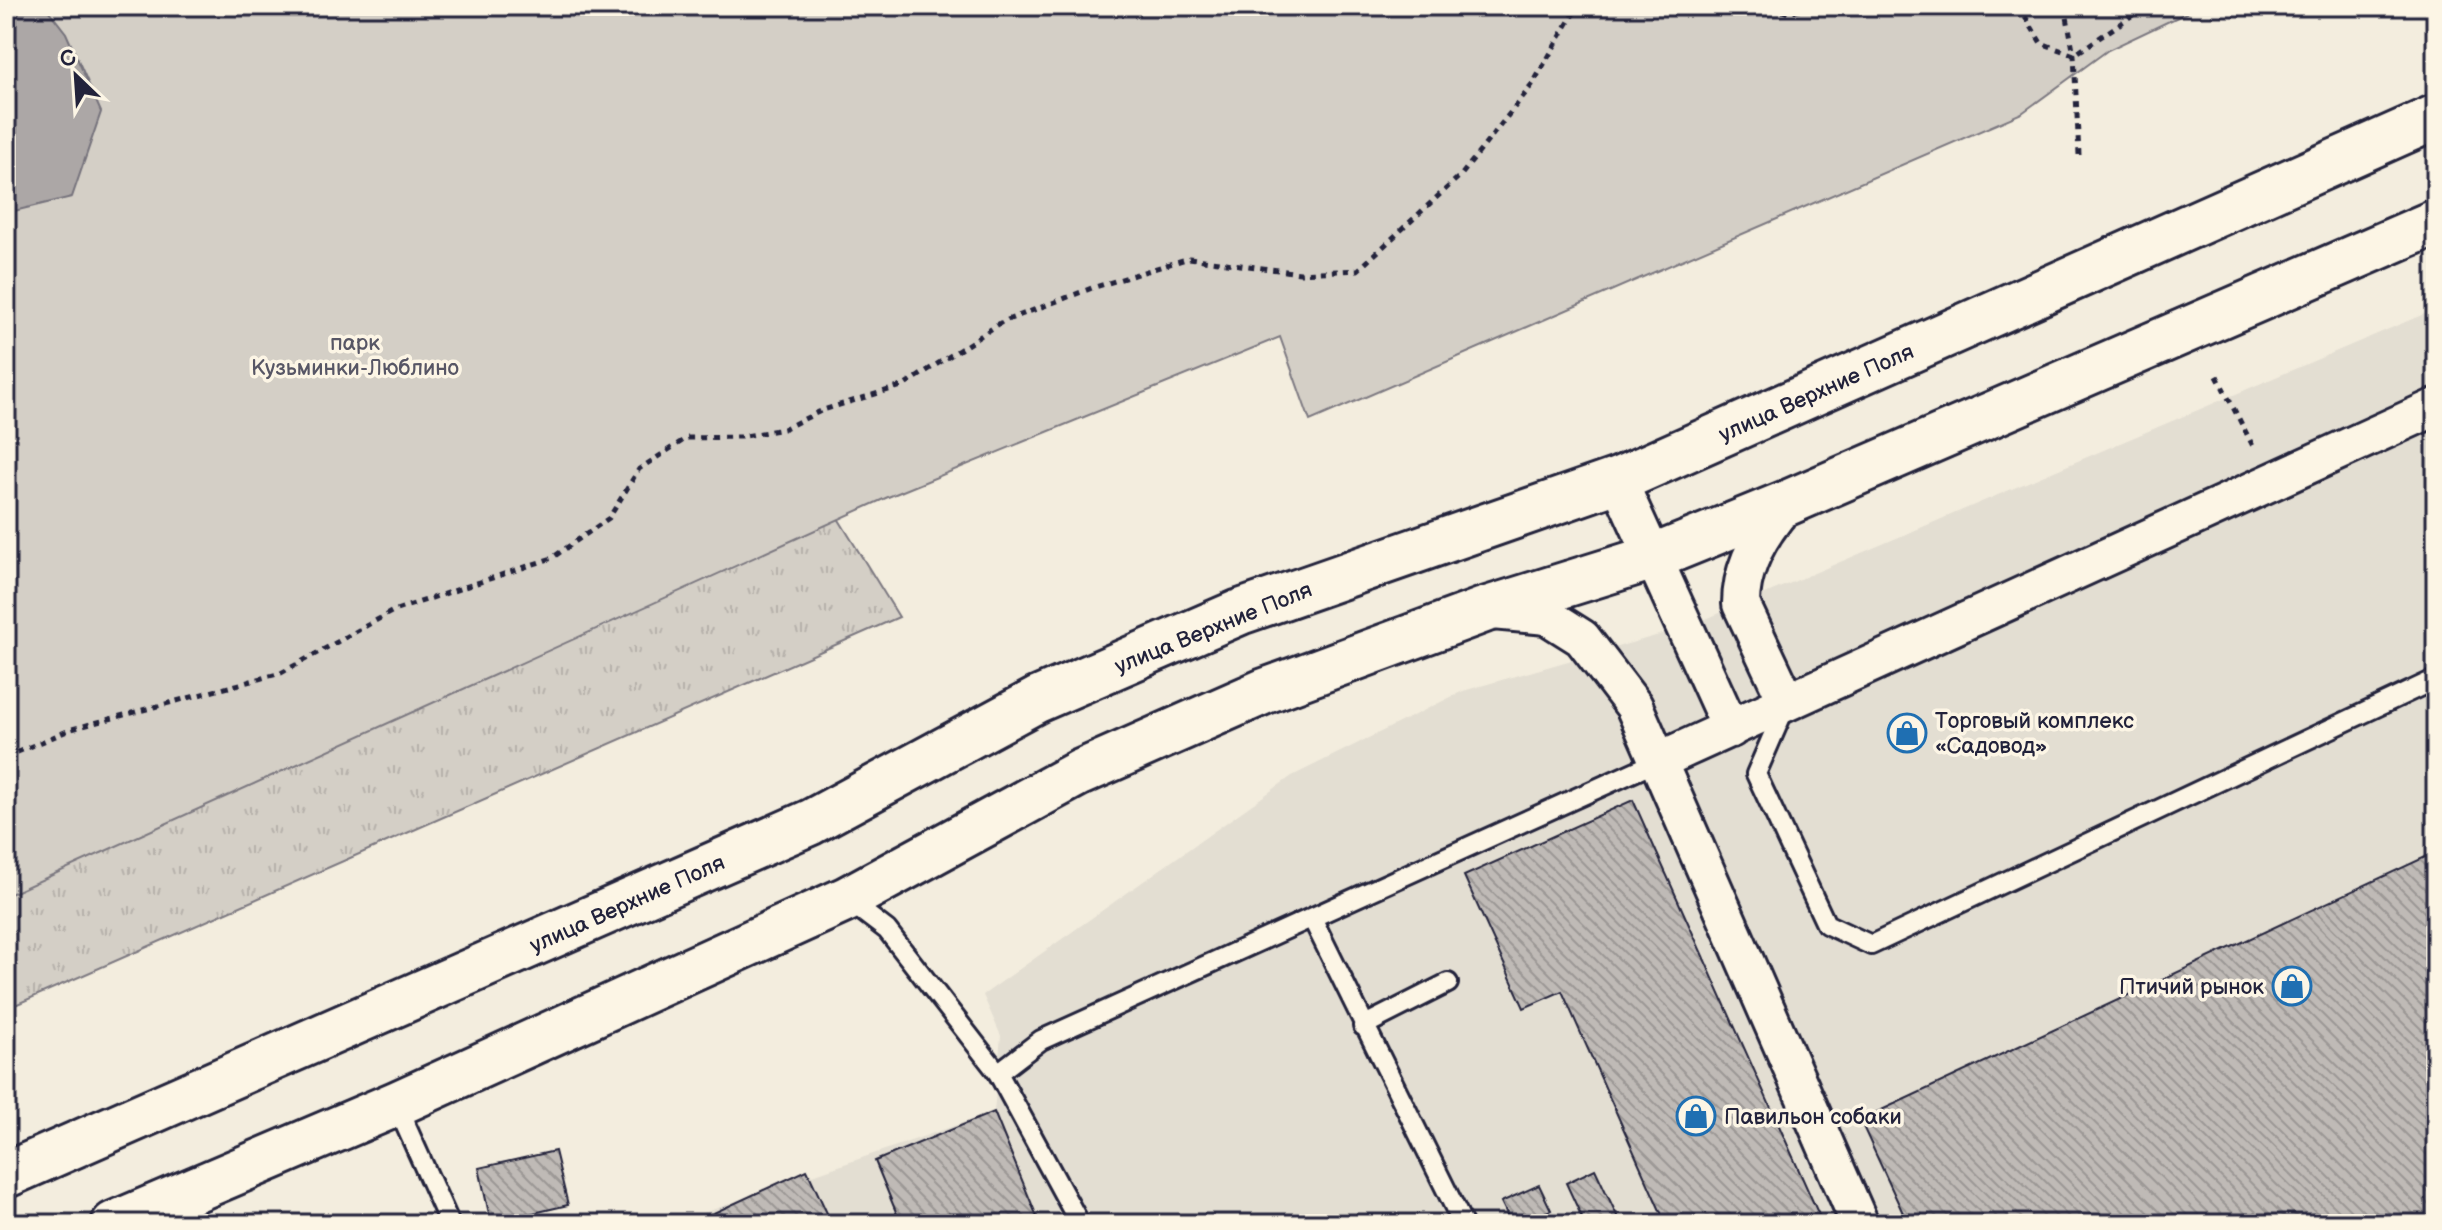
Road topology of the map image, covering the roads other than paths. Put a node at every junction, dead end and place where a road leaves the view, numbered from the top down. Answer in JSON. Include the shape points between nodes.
{"nodes":[{"id":1,"x":2436,"y":117,"type":"edge"},
{"id":2,"x":2436,"y":222,"type":"edge"},
{"id":3,"x":2436,"y":407,"type":"edge"},
{"id":4,"x":1618,"y":480,"type":"junction"},
{"id":5,"x":1787,"y":503,"type":"junction"},
{"id":6,"x":1654,"y":557,"type":"junction"},
{"id":7,"x":1484,"y":610,"type":"junction"},
{"id":8,"x":2436,"y":679,"type":"edge"},
{"id":9,"x":1787,"y":702,"type":"junction"},
{"id":10,"x":1731,"y":729,"type":"junction"},
{"id":11,"x":1658,"y":761,"type":"junction"},
{"id":12,"x":847,"y":899,"type":"junction"},
{"id":13,"x":1312,"y":918,"type":"junction"},
{"id":14,"x":1448,"y":983,"type":"dead end"},
{"id":15,"x":1363,"y":1026,"type":"junction"},
{"id":16,"x":998,"y":1073,"type":"junction"},
{"id":17,"x":396,"y":1104,"type":"junction"},
{"id":18,"x":6,"y":1175,"type":"edge"},
{"id":19,"x":114,"y":1224,"type":"edge"},
{"id":20,"x":450,"y":1224,"type":"edge"},
{"id":21,"x":1080,"y":1224,"type":"edge"},
{"id":22,"x":1463,"y":1224,"type":"edge"},
{"id":23,"x":1860,"y":1224,"type":"edge"}],
"edges":[{"from":1,"to":4,"type":"main road","name":"улица Верхние Поля"},
{"from":2,"to":5,"type":"main road"},
{"from":3,"to":9,"type":"street"},
{"from":4,"to":6,"type":"street"},
{"from":4,"to":18,"type":"main road","name":"улица Верхние Поля","via":[[1225,618],[1037,700],[797,828]]},
{"from":5,"to":6,"type":"main road"},
{"from":5,"to":9,"type":"street","via":[[1763,530],[1741,587],[1741,604]]},
{"from":6,"to":7,"type":"main road"},
{"from":6,"to":10,"type":"street"},
{"from":7,"to":11,"type":"street","via":[[1547,616],[1582,638],[1634,706]]},
{"from":7,"to":12,"type":"main road","via":[[1265,691],[1079,773]]},
{"from":8,"to":9,"type":"lane","via":[[1871,945],[1826,924],[1756,774]]},
{"from":9,"to":10,"type":"street"},
{"from":10,"to":11,"type":"street"},
{"from":11,"to":13,"type":"lane"},
{"from":11,"to":23,"type":"street"},
{"from":12,"to":16,"type":"lane","via":[[887,930]]},
{"from":12,"to":17,"type":"main road"},
{"from":13,"to":15,"type":"lane"},
{"from":13,"to":16,"type":"lane","via":[[1041,1040]]},
{"from":14,"to":15,"type":"lane"},
{"from":15,"to":22,"type":"lane"},
{"from":16,"to":21,"type":"lane"},
{"from":17,"to":19,"type":"main road"},
{"from":17,"to":20,"type":"lane"}]}
